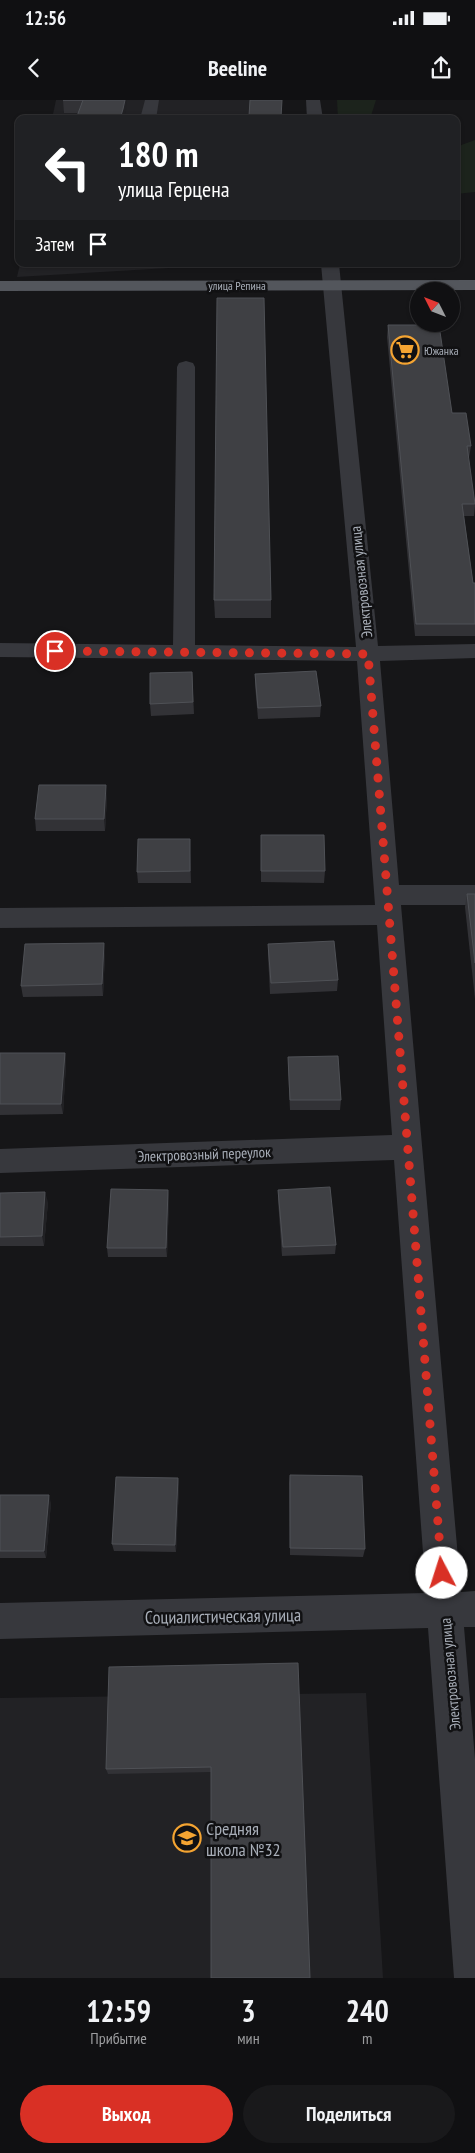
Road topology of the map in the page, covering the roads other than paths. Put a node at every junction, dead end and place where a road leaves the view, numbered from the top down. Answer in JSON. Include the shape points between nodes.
{"nodes":[{"id":1,"x":152,"y":100,"type":"edge"},
{"id":2,"x":313,"y":100,"type":"edge"},
{"id":3,"x":149,"y":115,"type":"edge"},
{"id":4,"x":315,"y":115,"type":"edge"},
{"id":5,"x":331,"y":274,"type":"edge"},
{"id":6,"x":475,"y":285,"type":"edge"},
{"id":7,"x":0,"y":286,"type":"edge"},
{"id":8,"x":186,"y":366,"type":"dead end"},
{"id":9,"x":0,"y":650,"type":"edge"},
{"id":10,"x":184,"y":652,"type":"junction"},
{"id":11,"x":475,"y":652,"type":"edge"},
{"id":12,"x":368,"y":654,"type":"junction"},
{"id":13,"x":475,"y":895,"type":"edge"},
{"id":14,"x":388,"y":905,"type":"junction"},
{"id":15,"x":0,"y":918,"type":"edge"},
{"id":16,"x":408,"y":1147,"type":"junction"},
{"id":17,"x":0,"y":1161,"type":"edge"},
{"id":18,"x":460,"y":1610,"type":"edge"},
{"id":19,"x":0,"y":1621,"type":"edge"},
{"id":20,"x":474,"y":1978,"type":"edge"}],
"edges":[{"from":1,"to":3,"type":"street"},
{"from":2,"to":4,"type":"street"},
{"from":5,"to":6,"type":"main road","name":"улица Репина"},
{"from":5,"to":7,"type":"main road","name":"улица Репина"},
{"from":5,"to":12,"type":"street","name":"Электровозная улица"},
{"from":8,"to":10,"type":"street"},
{"from":9,"to":10,"type":"street"},
{"from":10,"to":12,"type":"street"},
{"from":11,"to":12,"type":"street"},
{"from":12,"to":14,"type":"street","name":"Электровозная улица"},
{"from":13,"to":14,"type":"street"},
{"from":14,"to":15,"type":"street"},
{"from":14,"to":16,"type":"street","name":"Электровозная улица"},
{"from":16,"to":17,"type":"street","name":"Электровозный переулок"},
{"from":16,"to":18,"type":"street","name":"Электровозная улица"},
{"from":18,"to":19,"type":"street","name":"Социалистическая улица"},
{"from":18,"to":20,"type":"street","name":"Электровозная улица"}]}
